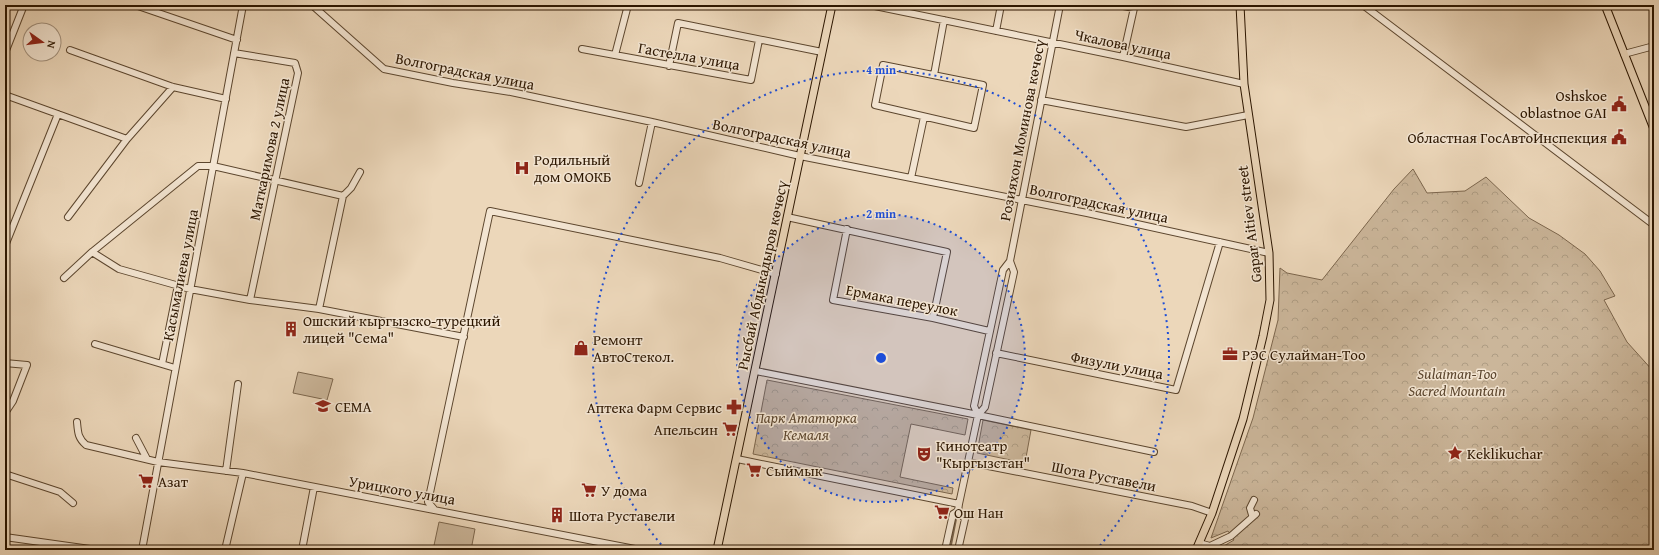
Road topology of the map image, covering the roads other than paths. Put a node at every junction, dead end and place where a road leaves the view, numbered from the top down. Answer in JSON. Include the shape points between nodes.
{"nodes":[{"id":1,"x":24,"y":5,"type":"edge"},
{"id":2,"x":135,"y":5,"type":"edge"},
{"id":3,"x":243,"y":5,"type":"edge"},
{"id":4,"x":312,"y":5,"type":"edge"},
{"id":5,"x":628,"y":5,"type":"edge"},
{"id":6,"x":832,"y":5,"type":"edge"},
{"id":7,"x":870,"y":5,"type":"edge"},
{"id":8,"x":1001,"y":5,"type":"edge"},
{"id":9,"x":1060,"y":5,"type":"edge"},
{"id":10,"x":1118,"y":5,"type":"edge"},
{"id":11,"x":1240,"y":5,"type":"edge"},
{"id":12,"x":1363,"y":5,"type":"edge"},
{"id":13,"x":1605,"y":5,"type":"edge"},
{"id":14,"x":944,"y":20,"type":"junction"},
{"id":15,"x":996,"y":30,"type":"junction"},
{"id":16,"x":237,"y":40,"type":"junction"},
{"id":17,"x":759,"y":40,"type":"junction"},
{"id":18,"x":1053,"y":42,"type":"junction"},
{"id":19,"x":1654,"y":46,"type":"edge"},
{"id":20,"x":582,"y":49,"type":"dead end"},
{"id":21,"x":70,"y":50,"type":"dead end"},
{"id":22,"x":822,"y":52,"type":"junction"},
{"id":23,"x":5,"y":53,"type":"edge"},
{"id":24,"x":234,"y":53,"type":"junction"},
{"id":25,"x":1624,"y":54,"type":"junction"},
{"id":26,"x":615,"y":55,"type":"junction"},
{"id":27,"x":1123,"y":57,"type":"junction"},
{"id":28,"x":669,"y":66,"type":"junction"},
{"id":29,"x":934,"y":75,"type":"junction"},
{"id":30,"x":1244,"y":84,"type":"junction"},
{"id":31,"x":173,"y":87,"type":"junction"},
{"id":32,"x":5,"y":95,"type":"edge"},
{"id":33,"x":226,"y":99,"type":"junction"},
{"id":34,"x":1041,"y":100,"type":"junction"},
{"id":35,"x":58,"y":114,"type":"junction"},
{"id":36,"x":1248,"y":115,"type":"junction"},
{"id":37,"x":924,"y":116,"type":"junction"},
{"id":38,"x":652,"y":122,"type":"junction"},
{"id":39,"x":1654,"y":129,"type":"edge"},
{"id":40,"x":127,"y":139,"type":"junction"},
{"id":41,"x":800,"y":156,"type":"junction"},
{"id":42,"x":213,"y":166,"type":"junction"},
{"id":43,"x":360,"y":172,"type":"dead end"},
{"id":44,"x":911,"y":178,"type":"junction"},
{"id":45,"x":276,"y":180,"type":"junction"},
{"id":46,"x":639,"y":183,"type":"dead end"},
{"id":47,"x":343,"y":196,"type":"junction"},
{"id":48,"x":1021,"y":200,"type":"junction"},
{"id":49,"x":68,"y":217,"type":"dead end"},
{"id":50,"x":787,"y":217,"type":"junction"},
{"id":51,"x":1654,"y":225,"type":"edge"},
{"id":52,"x":847,"y":229,"type":"junction"},
{"id":53,"x":1220,"y":242,"type":"junction"},
{"id":54,"x":5,"y":246,"type":"edge"},
{"id":55,"x":92,"y":252,"type":"junction"},
{"id":56,"x":1269,"y":253,"type":"junction"},
{"id":57,"x":1010,"y":261,"type":"junction"},
{"id":58,"x":776,"y":274,"type":"junction"},
{"id":59,"x":64,"y":278,"type":"dead end"},
{"id":60,"x":178,"y":285,"type":"junction"},
{"id":61,"x":190,"y":289,"type":"junction"},
{"id":62,"x":250,"y":300,"type":"junction"},
{"id":63,"x":319,"y":309,"type":"junction"},
{"id":64,"x":933,"y":318,"type":"junction"},
{"id":65,"x":989,"y":331,"type":"junction"},
{"id":66,"x":464,"y":337,"type":"junction"},
{"id":67,"x":95,"y":344,"type":"dead end"},
{"id":68,"x":996,"y":353,"type":"junction"},
{"id":69,"x":5,"y":362,"type":"edge"},
{"id":70,"x":162,"y":364,"type":"junction"},
{"id":71,"x":175,"y":368,"type":"junction"},
{"id":72,"x":756,"y":371,"type":"junction"},
{"id":73,"x":238,"y":384,"type":"dead end"},
{"id":74,"x":5,"y":413,"type":"edge"},
{"id":75,"x":978,"y":415,"type":"junction"},
{"id":76,"x":77,"y":422,"type":"dead end"},
{"id":77,"x":136,"y":438,"type":"dead end"},
{"id":78,"x":1154,"y":452,"type":"dead end"},
{"id":79,"x":147,"y":459,"type":"junction"},
{"id":80,"x":736,"y":459,"type":"junction"},
{"id":81,"x":158,"y":462,"type":"junction"},
{"id":82,"x":968,"y":462,"type":"junction"},
{"id":83,"x":226,"y":471,"type":"junction"},
{"id":84,"x":243,"y":473,"type":"junction"},
{"id":85,"x":5,"y":474,"type":"edge"},
{"id":86,"x":314,"y":488,"type":"junction"},
{"id":87,"x":1254,"y":500,"type":"dead end"},
{"id":88,"x":73,"y":503,"type":"dead end"},
{"id":89,"x":959,"y":507,"type":"junction"},
{"id":90,"x":434,"y":509,"type":"junction"},
{"id":91,"x":1212,"y":513,"type":"junction"},
{"id":92,"x":5,"y":537,"type":"edge"},
{"id":93,"x":1198,"y":546,"type":"edge"},
{"id":94,"x":97,"y":550,"type":"edge"},
{"id":95,"x":142,"y":550,"type":"edge"},
{"id":96,"x":225,"y":550,"type":"edge"},
{"id":97,"x":302,"y":550,"type":"edge"},
{"id":98,"x":640,"y":550,"type":"edge"},
{"id":99,"x":717,"y":550,"type":"edge"},
{"id":100,"x":945,"y":550,"type":"edge"},
{"id":101,"x":958,"y":550,"type":"edge"}],
"edges":[{"from":1,"to":23,"type":"street"},
{"from":2,"to":16,"type":"street"},
{"from":3,"to":16,"type":"street","name":"Касымалиева улица"},
{"from":4,"to":38,"type":"street","name":"Волгоградская улица","via":[[384,69],[511,92]]},
{"from":5,"to":26,"type":"street"},
{"from":6,"to":22,"type":"main road","name":"Рысбай Абдыкадыров көчөсү"},
{"from":7,"to":14,"type":"street","name":"Чкалова улица"},
{"from":8,"to":15,"type":"street"},
{"from":9,"to":18,"type":"street","name":"Розияхон Моминова көчөсү"},
{"from":10,"to":27,"type":"street","via":[[1134,8]]},
{"from":11,"to":30,"type":"main road","name":"Gapar Aitiev street"},
{"from":12,"to":51,"type":"street"},
{"from":13,"to":25,"type":"main road"},
{"from":14,"to":15,"type":"street","name":"Чкалова улица"},
{"from":14,"to":29,"type":"street"},
{"from":15,"to":18,"type":"street","name":"Чкалова улица"},
{"from":16,"to":24,"type":"street","name":"Касымалиева улица"},
{"from":17,"to":22,"type":"street"},
{"from":17,"to":28,"type":"street","name":"Гастелла улица","via":[[751,80]]},
{"from":17,"to":28,"type":"street","via":[[678,23]]},
{"from":18,"to":27,"type":"street","name":"Чкалова улица"},
{"from":18,"to":34,"type":"street","name":"Розияхон Моминова көчөсү"},
{"from":19,"to":25,"type":"street"},
{"from":20,"to":26,"type":"street","name":"Гастелла улица"},
{"from":21,"to":31,"type":"street"},
{"from":22,"to":41,"type":"main road","name":"Рысбай Абдыкадыров көчөсү"},
{"from":24,"to":33,"type":"street","name":"Касымалиева улица"},
{"from":24,"to":45,"type":"street","name":"Маткаримова 2 улица","via":[[295,64],[297,67],[298,74]]},
{"from":25,"to":39,"type":"main road"},
{"from":26,"to":28,"type":"street","name":"Гастелла улица"},
{"from":27,"to":30,"type":"street","name":"Чкалова улица"},
{"from":29,"to":37,"type":"street","via":[[883,65],[875,105]]},
{"from":29,"to":37,"type":"street","via":[[983,85],[974,128]]},
{"from":30,"to":36,"type":"main road","name":"Gapar Aitiev street"},
{"from":31,"to":33,"type":"street"},
{"from":31,"to":40,"type":"street"},
{"from":32,"to":35,"type":"street"},
{"from":33,"to":42,"type":"street","name":"Касымалиева улица"},
{"from":34,"to":36,"type":"street","via":[[1186,127]]},
{"from":34,"to":48,"type":"street","name":"Розияхон Моминова көчөсү"},
{"from":35,"to":40,"type":"street"},
{"from":35,"to":54,"type":"street"},
{"from":36,"to":56,"type":"main road","name":"Gapar Aitiev street"},
{"from":37,"to":44,"type":"street"},
{"from":38,"to":41,"type":"street","name":"Волгоградская улица"},
{"from":38,"to":46,"type":"street"},
{"from":40,"to":49,"type":"street"},
{"from":41,"to":44,"type":"street","name":"Волгоградская улица"},
{"from":41,"to":50,"type":"main road","name":"Рысбай Абдыкадыров көчөсү"},
{"from":42,"to":45,"type":"street"},
{"from":42,"to":55,"type":"street","via":[[198,166]]},
{"from":42,"to":61,"type":"street","name":"Касымалиева улица"},
{"from":43,"to":47,"type":"street"},
{"from":44,"to":48,"type":"street","name":"Волгоградская улица"},
{"from":45,"to":47,"type":"street"},
{"from":45,"to":62,"type":"street","name":"Маткаримова 2 улица"},
{"from":47,"to":63,"type":"street"},
{"from":48,"to":53,"type":"street","name":"Волгоградская улица"},
{"from":48,"to":57,"type":"street","name":"Розияхон Моминова көчөсү"},
{"from":50,"to":52,"type":"street"},
{"from":50,"to":58,"type":"main road","name":"Рысбай Абдыкадыров көчөсү"},
{"from":52,"to":64,"type":"street","via":[[947,252]]},
{"from":52,"to":64,"type":"street","name":"Ермака переулок","via":[[833,300]]},
{"from":53,"to":56,"type":"street","name":"Волгоградская улица"},
{"from":53,"to":68,"type":"street","name":"Физули улица","via":[[1176,390]]},
{"from":55,"to":59,"type":"street"},
{"from":55,"to":60,"type":"street","via":[[119,269]]},
{"from":56,"to":91,"type":"main road","name":"Gapar Aitiev street","via":[[1270,300],[1266,322],[1243,419]]},
{"from":57,"to":65,"type":"street","name":"Розияхон Моминова көчөсү","via":[[1003,270]]},
{"from":57,"to":68,"type":"street","name":"Розияхон Моминова көчөсү","via":[[1014,272]]},
{"from":58,"to":66,"type":"street","via":[[720,258],[490,212]]},
{"from":58,"to":72,"type":"main road","name":"Рысбай Абдыкадыров көчөсү"},
{"from":60,"to":61,"type":"street"},
{"from":60,"to":70,"type":"street"},
{"from":61,"to":62,"type":"street"},
{"from":61,"to":71,"type":"street","name":"Касымалиева улица"},
{"from":62,"to":63,"type":"street"},
{"from":63,"to":66,"type":"street"},
{"from":64,"to":65,"type":"street","name":"Ермака переулок"},
{"from":65,"to":75,"type":"street","name":"Розияхон Моминова көчөсү","via":[[974,406]]},
{"from":66,"to":90,"type":"street","via":[[428,502]]},
{"from":67,"to":70,"type":"street"},
{"from":68,"to":75,"type":"street","name":"Розияхон Моминова көчөсү","via":[[985,407]]},
{"from":69,"to":74,"type":"street","via":[[27,365],[13,402]]},
{"from":70,"to":71,"type":"street"},
{"from":71,"to":81,"type":"street","name":"Касымалиева улица"},
{"from":72,"to":75,"type":"street"},
{"from":72,"to":80,"type":"main road","name":"Рысбай Абдыкадыров көчөсү"},
{"from":73,"to":83,"type":"street"},
{"from":75,"to":78,"type":"street"},
{"from":75,"to":82,"type":"street","name":"Розияхон Моминова көчөсү"},
{"from":76,"to":79,"type":"street","name":"Урицкого улица","via":[[78,434],[86,445]]},
{"from":77,"to":79,"type":"street"},
{"from":79,"to":81,"type":"street","name":"Урицкого улица"},
{"from":80,"to":89,"type":"street"},
{"from":80,"to":99,"type":"main road","name":"Рысбай Абдыкадыров көчөсү"},
{"from":81,"to":83,"type":"street","name":"Урицкого улица"},
{"from":81,"to":95,"type":"street","name":"Касымалиева улица"},
{"from":82,"to":89,"type":"street","name":"Розияхон Моминова көчөсү"},
{"from":82,"to":91,"type":"street","name":"Шота Руставели","via":[[1192,506]]},
{"from":83,"to":84,"type":"street","name":"Урицкого улица"},
{"from":84,"to":86,"type":"street","name":"Урицкого улица"},
{"from":84,"to":96,"type":"street"},
{"from":85,"to":88,"type":"street","via":[[60,492]]},
{"from":86,"to":90,"type":"street","name":"Урицкого улица"},
{"from":86,"to":97,"type":"street"},
{"from":87,"to":93,"type":"street","via":[[1250,508],[1254,515],[1231,536],[1210,546]]},
{"from":89,"to":100,"type":"street","name":"Розияхон Моминова көчөсү","via":[[953,514]]},
{"from":89,"to":101,"type":"street","name":"Розияхон Моминова көчөсү","via":[[965,519]]},
{"from":90,"to":98,"type":"street","name":"Урицкого улица"},
{"from":91,"to":93,"type":"main road","name":"Gapar Aitiev street"},
{"from":92,"to":94,"type":"street"}]}
